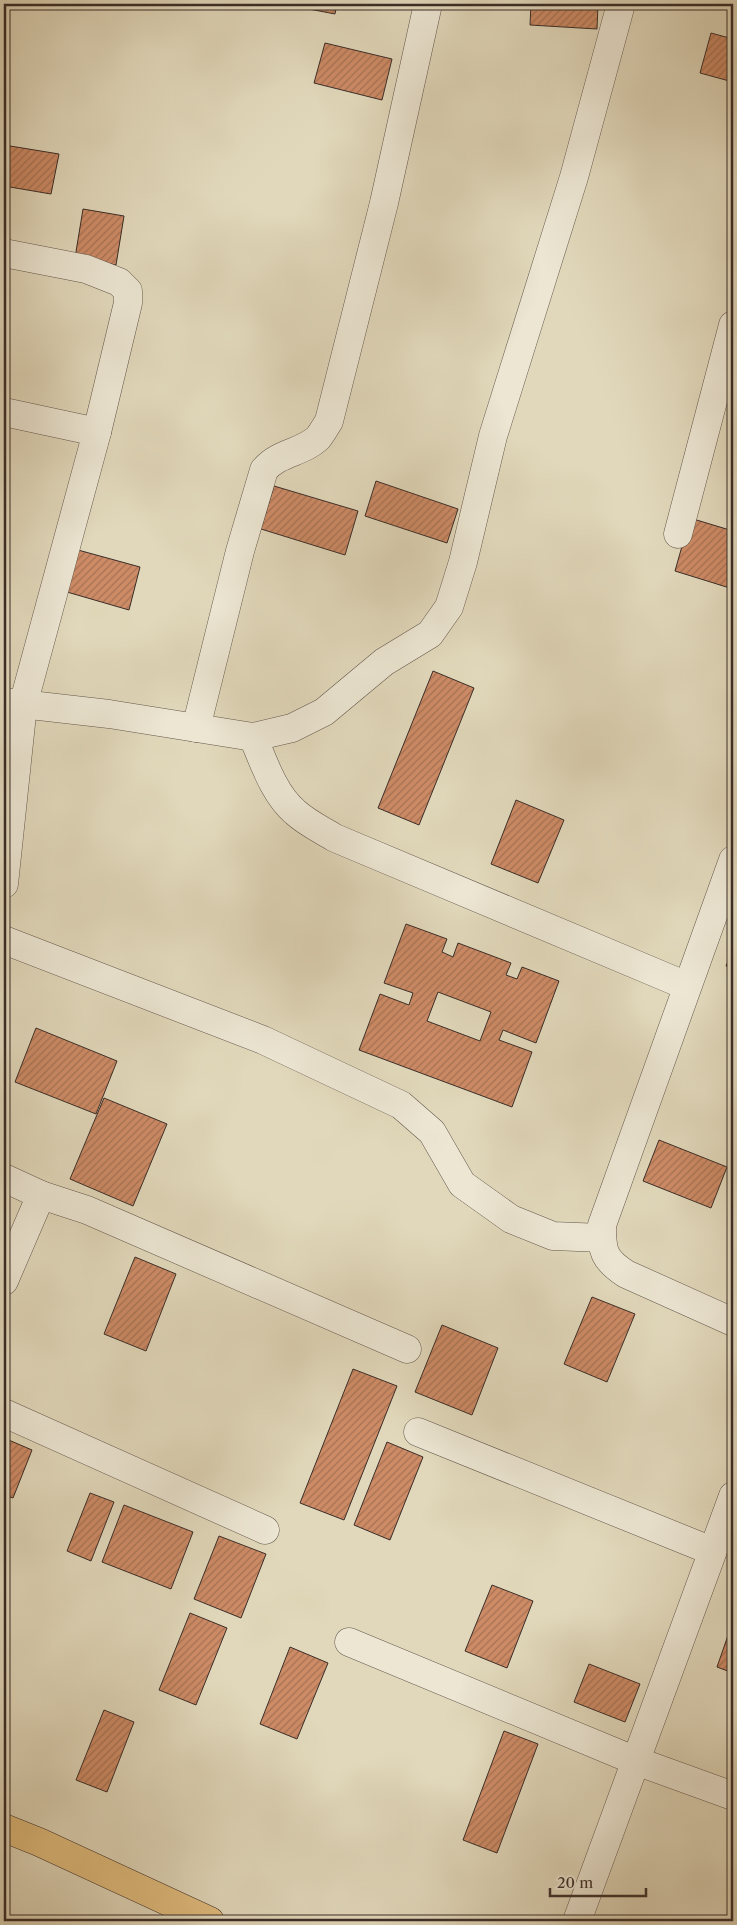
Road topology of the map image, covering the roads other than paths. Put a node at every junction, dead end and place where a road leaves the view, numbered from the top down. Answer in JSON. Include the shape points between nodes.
{"nodes":[{"id":1,"x":428,"y":4,"type":"edge"},
{"id":2,"x":621,"y":4,"type":"edge"},
{"id":3,"x":4,"y":253,"type":"edge"},
{"id":4,"x":733,"y":325,"type":"edge"},
{"id":5,"x":4,"y":412,"type":"edge"},
{"id":6,"x":96,"y":432,"type":"junction"},
{"id":7,"x":678,"y":534,"type":"dead end"},
{"id":8,"x":13,"y":704,"type":"edge"},
{"id":9,"x":196,"y":728,"type":"junction"},
{"id":10,"x":253,"y":737,"type":"junction"},
{"id":11,"x":733,"y":860,"type":"edge"},
{"id":12,"x":4,"y":884,"type":"edge"},
{"id":13,"x":4,"y":940,"type":"edge"},
{"id":14,"x":687,"y":986,"type":"junction"},
{"id":15,"x":4,"y":1178,"type":"edge"},
{"id":16,"x":41,"y":1195,"type":"junction"},
{"id":17,"x":602,"y":1238,"type":"junction"},
{"id":18,"x":4,"y":1281,"type":"edge"},
{"id":19,"x":733,"y":1322,"type":"edge"},
{"id":20,"x":407,"y":1349,"type":"dead end"},
{"id":21,"x":4,"y":1413,"type":"edge"},
{"id":22,"x":418,"y":1432,"type":"dead end"},
{"id":23,"x":733,"y":1496,"type":"edge"},
{"id":24,"x":265,"y":1530,"type":"dead end"},
{"id":25,"x":712,"y":1551,"type":"junction"},
{"id":26,"x":349,"y":1642,"type":"dead end"},
{"id":27,"x":636,"y":1761,"type":"junction"},
{"id":28,"x":733,"y":1796,"type":"edge"},
{"id":29,"x":4,"y":1828,"type":"edge"},
{"id":30,"x":210,"y":1921,"type":"edge"},
{"id":31,"x":577,"y":1921,"type":"edge"}],
"edges":[{"from":1,"to":9,"type":"street","via":[[384,203],[329,421],[318,438],[280,456],[264,470],[240,551]]},
{"from":2,"to":10,"type":"street","via":[[574,177],[493,436],[449,607],[430,634],[384,662],[324,712],[292,728]]},
{"from":3,"to":6,"type":"street","via":[[86,269],[119,282],[128,291],[125,321]]},
{"from":4,"to":7,"type":"street"},
{"from":5,"to":6,"type":"street"},
{"from":6,"to":8,"type":"street"},
{"from":8,"to":9,"type":"street","via":[[109,714]]},
{"from":8,"to":12,"type":"street"},
{"from":9,"to":10,"type":"street"},
{"from":10,"to":14,"type":"street","via":[[280,794],[294,811],[328,834]]},
{"from":11,"to":14,"type":"street"},
{"from":13,"to":17,"type":"street","via":[[263,1040],[401,1105],[432,1132],[462,1184],[510,1219],[553,1236]]},
{"from":14,"to":17,"type":"street","via":[[602,1225]]},
{"from":15,"to":16,"type":"street"},
{"from":16,"to":18,"type":"street"},
{"from":16,"to":20,"type":"street","via":[[87,1210]]},
{"from":17,"to":19,"type":"street","via":[[604,1252],[612,1265],[626,1274]]},
{"from":21,"to":24,"type":"street"},
{"from":22,"to":25,"type":"street"},
{"from":23,"to":25,"type":"street"},
{"from":25,"to":27,"type":"street"},
{"from":26,"to":27,"type":"street"},
{"from":27,"to":28,"type":"street"},
{"from":27,"to":31,"type":"street"},
{"from":29,"to":30,"type":"main road"}]}
